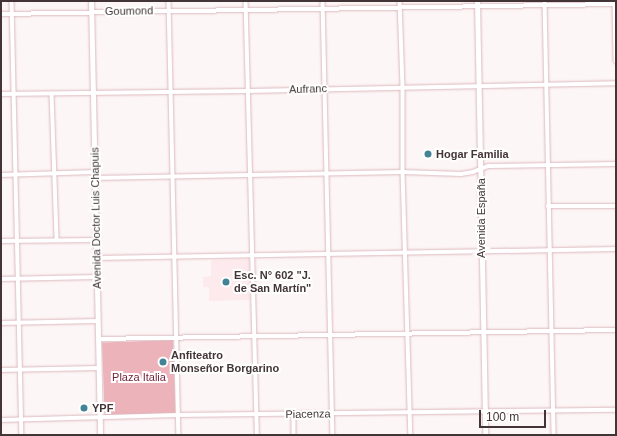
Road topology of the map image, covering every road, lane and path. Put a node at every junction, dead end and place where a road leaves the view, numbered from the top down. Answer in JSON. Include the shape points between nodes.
{"nodes":[{"id":1,"x":12,"y":1,"type":"edge"},
{"id":2,"x":91,"y":1,"type":"edge"},
{"id":3,"x":169,"y":1,"type":"edge"},
{"id":4,"x":246,"y":1,"type":"edge"},
{"id":5,"x":323,"y":1,"type":"edge"},
{"id":6,"x":400,"y":1,"type":"edge"},
{"id":7,"x":545,"y":3,"type":"edge"},
{"id":8,"x":615,"y":3,"type":"edge"},
{"id":9,"x":477,"y":4,"type":"edge"},
{"id":10,"x":400,"y":7,"type":"junction"},
{"id":11,"x":323,"y":8,"type":"junction"},
{"id":12,"x":246,"y":10,"type":"junction"},
{"id":13,"x":169,"y":11,"type":"junction"},
{"id":14,"x":92,"y":12,"type":"junction"},
{"id":15,"x":12,"y":13,"type":"junction"},
{"id":16,"x":1,"y":14,"type":"edge"},
{"id":17,"x":616,"y":60,"type":"edge"},
{"id":18,"x":616,"y":83,"type":"edge"},
{"id":19,"x":479,"y":85,"type":"junction"},
{"id":20,"x":547,"y":85,"type":"junction"},
{"id":21,"x":403,"y":87,"type":"junction"},
{"id":22,"x":325,"y":88,"type":"junction"},
{"id":23,"x":249,"y":91,"type":"junction"},
{"id":24,"x":171,"y":92,"type":"junction"},
{"id":25,"x":15,"y":93,"type":"junction"},
{"id":26,"x":93,"y":93,"type":"junction"},
{"id":27,"x":1,"y":94,"type":"edge"},
{"id":28,"x":52,"y":94,"type":"junction"},
{"id":29,"x":547,"y":164,"type":"junction"},
{"id":30,"x":616,"y":164,"type":"edge"},
{"id":31,"x":481,"y":169,"type":"junction"},
{"id":32,"x":95,"y":172,"type":"junction"},
{"id":33,"x":403,"y":172,"type":"junction"},
{"id":34,"x":15,"y":174,"type":"junction"},
{"id":35,"x":54,"y":174,"type":"junction"},
{"id":36,"x":327,"y":174,"type":"junction"},
{"id":37,"x":1,"y":175,"type":"edge"},
{"id":38,"x":250,"y":175,"type":"junction"},
{"id":39,"x":95,"y":178,"type":"junction"},
{"id":40,"x":174,"y":178,"type":"junction"},
{"id":41,"x":548,"y":206,"type":"junction"},
{"id":42,"x":616,"y":206,"type":"edge"},
{"id":43,"x":17,"y":240,"type":"junction"},
{"id":44,"x":57,"y":240,"type":"junction"},
{"id":45,"x":96,"y":240,"type":"junction"},
{"id":46,"x":1,"y":241,"type":"edge"},
{"id":47,"x":616,"y":249,"type":"edge"},
{"id":48,"x":549,"y":250,"type":"junction"},
{"id":49,"x":481,"y":251,"type":"junction"},
{"id":50,"x":406,"y":253,"type":"junction"},
{"id":51,"x":330,"y":254,"type":"junction"},
{"id":52,"x":253,"y":256,"type":"junction"},
{"id":53,"x":97,"y":258,"type":"junction"},
{"id":54,"x":175,"y":258,"type":"junction"},
{"id":55,"x":97,"y":277,"type":"junction"},
{"id":56,"x":1,"y":278,"type":"edge"},
{"id":57,"x":19,"y":278,"type":"junction"},
{"id":58,"x":98,"y":321,"type":"junction"},
{"id":59,"x":1,"y":323,"type":"edge"},
{"id":60,"x":20,"y":323,"type":"junction"},
{"id":61,"x":551,"y":330,"type":"junction"},
{"id":62,"x":616,"y":330,"type":"edge"},
{"id":63,"x":483,"y":332,"type":"junction"},
{"id":64,"x":409,"y":334,"type":"junction"},
{"id":65,"x":331,"y":335,"type":"junction"},
{"id":66,"x":176,"y":336,"type":"junction"},
{"id":67,"x":255,"y":336,"type":"junction"},
{"id":68,"x":98,"y":339,"type":"junction"},
{"id":69,"x":99,"y":368,"type":"junction"},
{"id":70,"x":1,"y":370,"type":"edge"},
{"id":71,"x":21,"y":370,"type":"junction"},
{"id":72,"x":553,"y":410,"type":"junction"},
{"id":73,"x":616,"y":410,"type":"edge"},
{"id":74,"x":485,"y":411,"type":"junction"},
{"id":75,"x":411,"y":412,"type":"junction"},
{"id":76,"x":333,"y":413,"type":"junction"},
{"id":77,"x":294,"y":414,"type":"junction"},
{"id":78,"x":257,"y":415,"type":"junction"},
{"id":79,"x":178,"y":416,"type":"junction"},
{"id":80,"x":100,"y":418,"type":"junction"},
{"id":81,"x":22,"y":419,"type":"junction"},
{"id":82,"x":1,"y":420,"type":"edge"},
{"id":83,"x":22,"y":435,"type":"edge"},
{"id":84,"x":100,"y":435,"type":"edge"},
{"id":85,"x":179,"y":435,"type":"edge"},
{"id":86,"x":257,"y":435,"type":"edge"},
{"id":87,"x":294,"y":435,"type":"edge"},
{"id":88,"x":333,"y":435,"type":"edge"},
{"id":89,"x":411,"y":435,"type":"edge"},
{"id":90,"x":485,"y":435,"type":"edge"},
{"id":91,"x":554,"y":435,"type":"edge"}],
"edges":[{"from":1,"to":15,"type":"street"},
{"from":2,"to":14,"type":"main road","name":"Avenida Doctor Luis Chapuis"},
{"from":3,"to":13,"type":"street"},
{"from":4,"to":12,"type":"street"},
{"from":5,"to":11,"type":"street"},
{"from":6,"to":10,"type":"street"},
{"from":7,"to":8,"type":"street","name":"Goumond"},
{"from":7,"to":9,"type":"street","name":"Goumond"},
{"from":7,"to":20,"type":"street"},
{"from":8,"to":17,"type":"street"},
{"from":9,"to":10,"type":"street","name":"Goumond"},
{"from":9,"to":19,"type":"main road","name":"Avenida España"},
{"from":10,"to":11,"type":"street","name":"Goumond"},
{"from":10,"to":21,"type":"street"},
{"from":11,"to":12,"type":"street","name":"Goumond"},
{"from":11,"to":22,"type":"street"},
{"from":12,"to":13,"type":"street","name":"Goumond"},
{"from":12,"to":23,"type":"street"},
{"from":13,"to":14,"type":"street","name":"Goumond"},
{"from":13,"to":24,"type":"street"},
{"from":14,"to":15,"type":"street","name":"Goumond"},
{"from":14,"to":26,"type":"main road","name":"Avenida Doctor Luis Chapuis"},
{"from":15,"to":16,"type":"street","name":"Goumond"},
{"from":15,"to":25,"type":"street"},
{"from":18,"to":20,"type":"street","name":"Aufranc"},
{"from":19,"to":20,"type":"street","name":"Aufranc"},
{"from":19,"to":21,"type":"street","name":"Aufranc"},
{"from":19,"to":31,"type":"main road","name":"Avenida España"},
{"from":20,"to":29,"type":"street"},
{"from":21,"to":22,"type":"street","name":"Aufranc"},
{"from":21,"to":33,"type":"street"},
{"from":22,"to":23,"type":"street","name":"Aufranc"},
{"from":22,"to":36,"type":"street"},
{"from":23,"to":24,"type":"street","name":"Aufranc"},
{"from":23,"to":38,"type":"street"},
{"from":24,"to":26,"type":"street","name":"Aufranc"},
{"from":24,"to":40,"type":"street"},
{"from":25,"to":27,"type":"street","name":"Aufranc"},
{"from":25,"to":28,"type":"street","name":"Aufranc"},
{"from":25,"to":34,"type":"street"},
{"from":26,"to":28,"type":"street","name":"Aufranc"},
{"from":26,"to":32,"type":"main road","name":"Avenida Doctor Luis Chapuis"},
{"from":28,"to":35,"type":"street"},
{"from":29,"to":30,"type":"street"},
{"from":29,"to":31,"type":"street","via":[[489,166]]},
{"from":29,"to":41,"type":"street"},
{"from":31,"to":33,"type":"street","via":[[461,174]]},
{"from":31,"to":49,"type":"main road","name":"Avenida España"},
{"from":32,"to":35,"type":"street"},
{"from":32,"to":39,"type":"main road","name":"Avenida Doctor Luis Chapuis"},
{"from":33,"to":36,"type":"street"},
{"from":33,"to":50,"type":"street"},
{"from":34,"to":35,"type":"street"},
{"from":34,"to":37,"type":"street"},
{"from":34,"to":43,"type":"street"},
{"from":35,"to":44,"type":"street"},
{"from":36,"to":38,"type":"street"},
{"from":36,"to":51,"type":"street"},
{"from":38,"to":40,"type":"street"},
{"from":38,"to":52,"type":"street"},
{"from":39,"to":40,"type":"street"},
{"from":39,"to":45,"type":"main road","name":"Avenida Doctor Luis Chapuis"},
{"from":40,"to":54,"type":"street"},
{"from":41,"to":42,"type":"street"},
{"from":41,"to":48,"type":"street"},
{"from":43,"to":44,"type":"street"},
{"from":43,"to":46,"type":"street"},
{"from":43,"to":57,"type":"street"},
{"from":44,"to":45,"type":"street"},
{"from":45,"to":53,"type":"main road","name":"Avenida Doctor Luis Chapuis"},
{"from":47,"to":48,"type":"street"},
{"from":48,"to":49,"type":"street"},
{"from":48,"to":61,"type":"street"},
{"from":49,"to":50,"type":"street"},
{"from":49,"to":63,"type":"main road","name":"Avenida España"},
{"from":50,"to":51,"type":"street"},
{"from":50,"to":64,"type":"street"},
{"from":51,"to":52,"type":"street"},
{"from":51,"to":65,"type":"street"},
{"from":52,"to":54,"type":"street"},
{"from":52,"to":67,"type":"street"},
{"from":53,"to":54,"type":"street"},
{"from":53,"to":55,"type":"main road","name":"Avenida Doctor Luis Chapuis"},
{"from":54,"to":66,"type":"street"},
{"from":55,"to":57,"type":"street"},
{"from":55,"to":58,"type":"main road","name":"Avenida Doctor Luis Chapuis"},
{"from":56,"to":57,"type":"street"},
{"from":57,"to":60,"type":"street"},
{"from":58,"to":60,"type":"street"},
{"from":58,"to":68,"type":"main road","name":"Avenida Doctor Luis Chapuis"},
{"from":59,"to":60,"type":"street"},
{"from":60,"to":71,"type":"street"},
{"from":61,"to":62,"type":"street"},
{"from":61,"to":63,"type":"street"},
{"from":61,"to":72,"type":"street"},
{"from":63,"to":64,"type":"street"},
{"from":63,"to":74,"type":"main road","name":"Avenida España"},
{"from":64,"to":65,"type":"street"},
{"from":64,"to":75,"type":"street"},
{"from":65,"to":67,"type":"street"},
{"from":65,"to":76,"type":"street"},
{"from":66,"to":67,"type":"street"},
{"from":66,"to":68,"type":"street"},
{"from":66,"to":79,"type":"street"},
{"from":67,"to":78,"type":"street"},
{"from":68,"to":69,"type":"main road","name":"Avenida Doctor Luis Chapuis"},
{"from":69,"to":71,"type":"street"},
{"from":69,"to":80,"type":"main road","name":"Avenida Doctor Luis Chapuis"},
{"from":70,"to":71,"type":"street"},
{"from":71,"to":81,"type":"street"},
{"from":72,"to":73,"type":"street","name":"Piacenza"},
{"from":72,"to":74,"type":"street","name":"Piacenza"},
{"from":72,"to":91,"type":"street"},
{"from":74,"to":75,"type":"street","name":"Piacenza"},
{"from":74,"to":90,"type":"main road","name":"Avenida España"},
{"from":75,"to":76,"type":"street","name":"Piacenza"},
{"from":75,"to":89,"type":"street"},
{"from":76,"to":77,"type":"street","name":"Piacenza"},
{"from":76,"to":88,"type":"street"},
{"from":77,"to":78,"type":"street","name":"Piacenza"},
{"from":77,"to":87,"type":"street"},
{"from":78,"to":79,"type":"street","name":"Piacenza"},
{"from":78,"to":86,"type":"street"},
{"from":79,"to":80,"type":"street","name":"Piacenza"},
{"from":79,"to":85,"type":"street"},
{"from":80,"to":81,"type":"street","name":"Piacenza"},
{"from":80,"to":84,"type":"main road","name":"Avenida Doctor Luis Chapuis"},
{"from":81,"to":82,"type":"street","name":"Piacenza"},
{"from":81,"to":83,"type":"street"}]}
